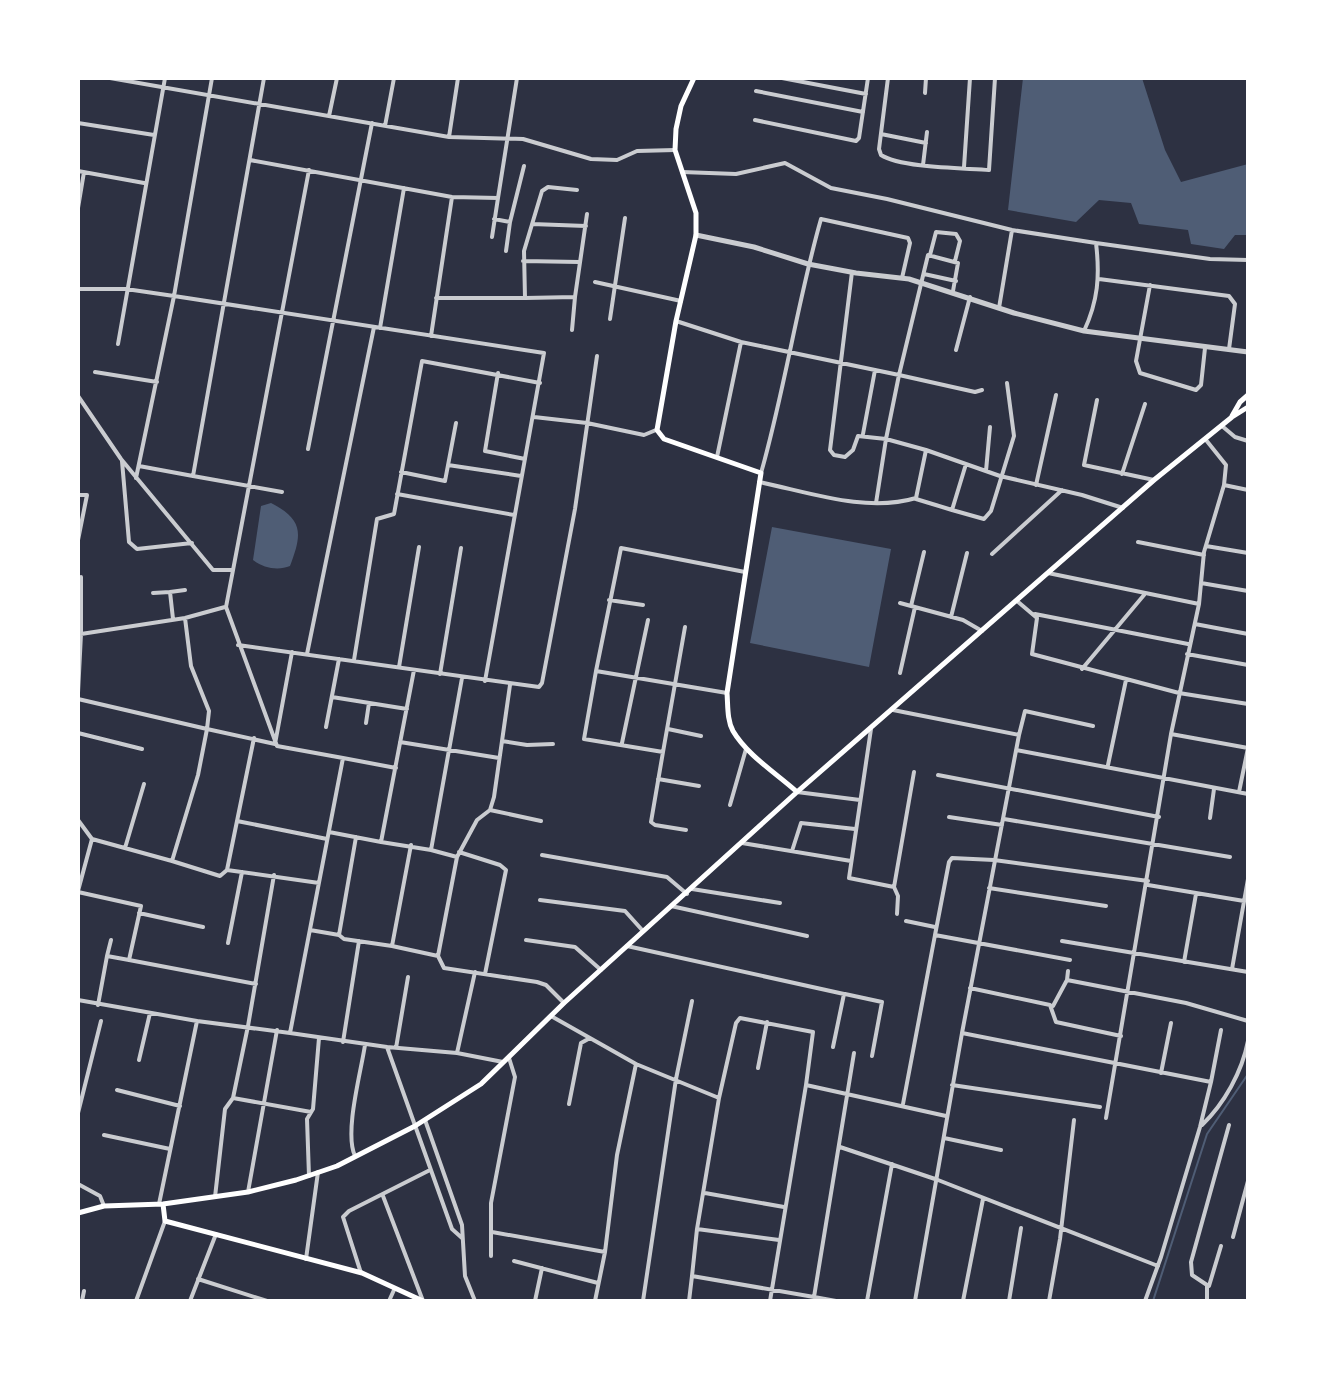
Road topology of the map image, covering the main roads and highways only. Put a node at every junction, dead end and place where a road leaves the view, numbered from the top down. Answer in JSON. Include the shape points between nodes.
{"nodes":[{"id":1,"x":694,"y":78,"type":"edge"},
{"id":2,"x":1248,"y":395,"type":"edge"},
{"id":3,"x":1248,"y":407,"type":"edge"},
{"id":4,"x":1232,"y":417,"type":"junction"},
{"id":5,"x":797,"y":792,"type":"junction"},
{"id":6,"x":161,"y":1204,"type":"junction"},
{"id":7,"x":78,"y":1213,"type":"edge"},
{"id":8,"x":423,"y":1301,"type":"edge"}],
"edges":[{"from":1,"to":5,"type":"main road","via":[[678,117],[675,150],[696,213],[696,235],[657,430],[664,439],[761,473],[727,693],[728,717],[747,747]]},
{"from":2,"to":4,"type":"main road"},
{"from":3,"to":4,"type":"main road"},
{"from":4,"to":5,"type":"main road"},
{"from":5,"to":6,"type":"main road","via":[[481,1084],[415,1126],[309,1176],[248,1192]]},
{"from":6,"to":7,"type":"main road","via":[[104,1206]]},
{"from":6,"to":8,"type":"main road","via":[[165,1221],[362,1273]]}]}
